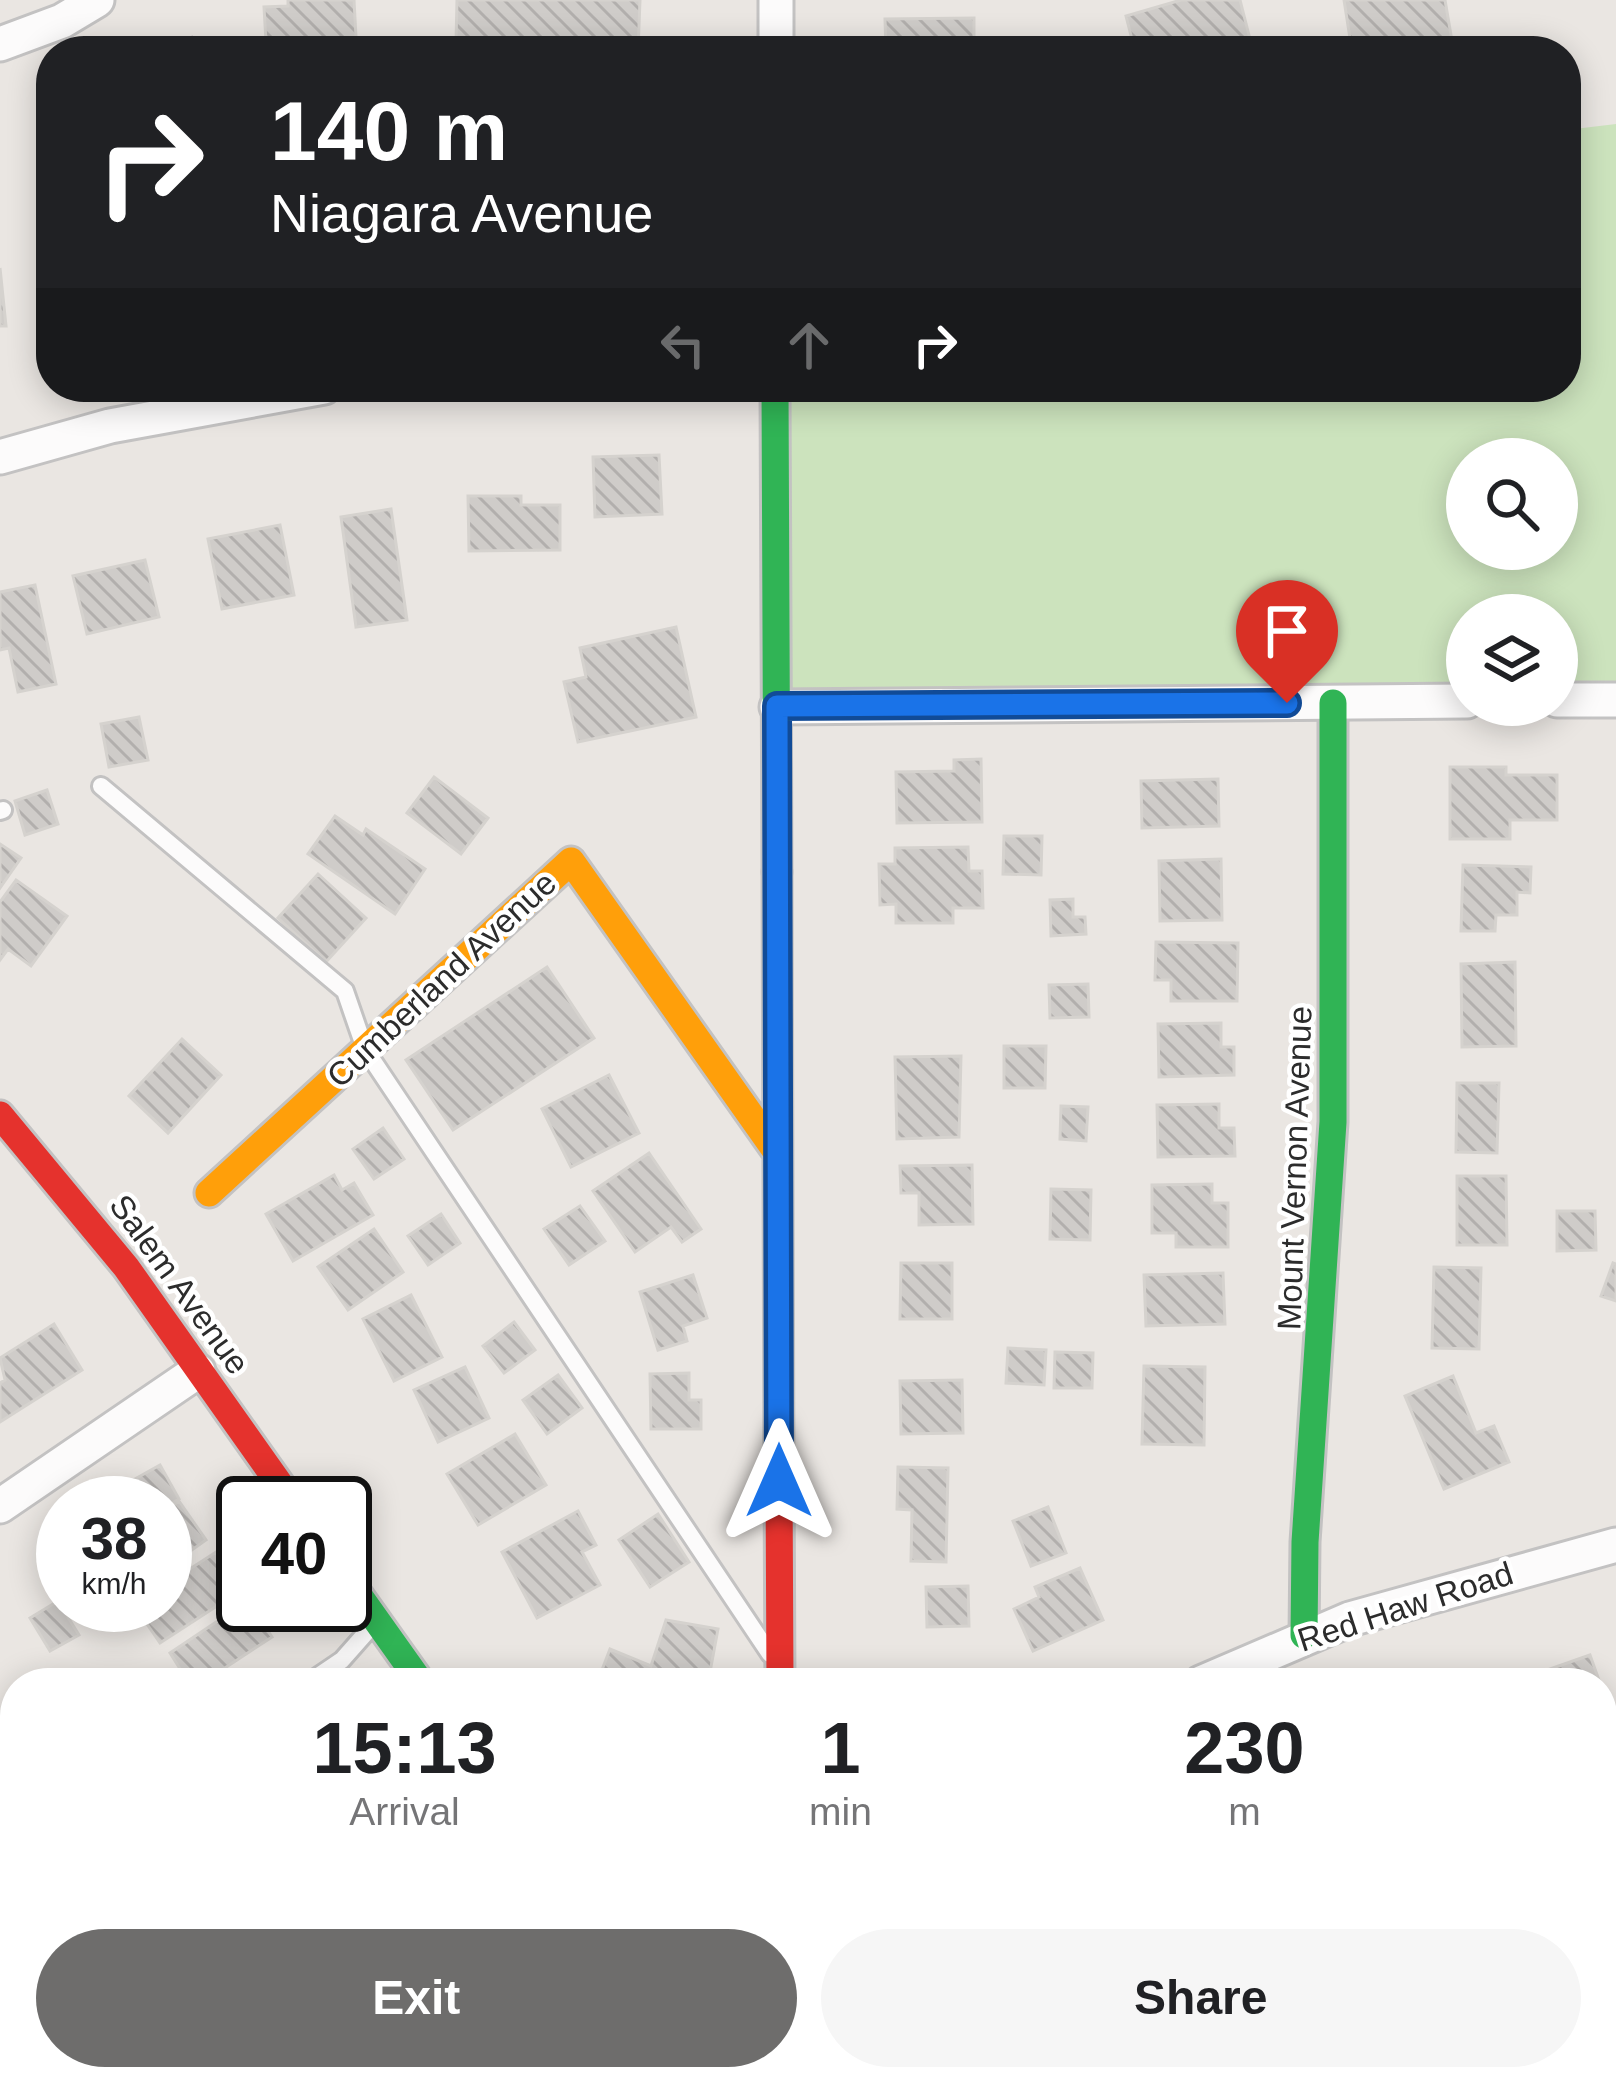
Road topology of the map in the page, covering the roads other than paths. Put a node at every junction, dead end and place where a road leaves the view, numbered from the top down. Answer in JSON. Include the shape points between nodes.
{"nodes":[{"id":1,"x":97,"y":0,"type":"edge"},
{"id":2,"x":776,"y":0,"type":"edge"},
{"id":3,"x":776,"y":36,"type":"edge"},
{"id":4,"x":0,"y":44,"type":"edge"},
{"id":5,"x":242,"y":402,"type":"edge"},
{"id":6,"x":775,"y":402,"type":"edge"},
{"id":7,"x":0,"y":457,"type":"edge"},
{"id":8,"x":1578,"y":700,"type":"edge"},
{"id":9,"x":1616,"y":700,"type":"edge"},
{"id":10,"x":1446,"y":701,"type":"edge"},
{"id":11,"x":1333,"y":703,"type":"junction"},
{"id":12,"x":777,"y":706,"type":"junction"},
{"id":13,"x":101,"y":786,"type":"dead end"},
{"id":14,"x":364,"y":1049,"type":"junction"},
{"id":15,"x":0,"y":1115,"type":"edge"},
{"id":16,"x":776,"y":1151,"type":"junction"},
{"id":17,"x":209,"y":1193,"type":"dead end"},
{"id":18,"x":198,"y":1371,"type":"junction"},
{"id":19,"x":274,"y":1476,"type":"edge"},
{"id":20,"x":0,"y":1506,"type":"edge"},
{"id":21,"x":1616,"y":1545,"type":"edge"},
{"id":22,"x":372,"y":1614,"type":"edge"},
{"id":23,"x":377,"y":1621,"type":"junction"},
{"id":24,"x":1304,"y":1635,"type":"junction"},
{"id":25,"x":330,"y":1668,"type":"edge"},
{"id":26,"x":410,"y":1668,"type":"edge"},
{"id":27,"x":774,"y":1668,"type":"edge"},
{"id":28,"x":780,"y":1668,"type":"edge"},
{"id":29,"x":1233,"y":1668,"type":"edge"}],
"edges":[{"from":1,"to":4,"type":"street"},
{"from":2,"to":3,"type":"street"},
{"from":5,"to":7,"type":"street"},
{"from":6,"to":12,"type":"street"},
{"from":8,"to":9,"type":"street"},
{"from":10,"to":11,"type":"street"},
{"from":11,"to":12,"type":"street"},
{"from":11,"to":24,"type":"street","name":"Mount Vernon Avenue","via":[[1338,1064],[1301,1573]]},
{"from":12,"to":16,"type":"street"},
{"from":13,"to":14,"type":"lane","via":[[345,991]]},
{"from":14,"to":16,"type":"street","name":"Cumberland Avenue","via":[[571,861]]},
{"from":14,"to":17,"type":"street","name":"Cumberland Avenue"},
{"from":14,"to":27,"type":"lane"},
{"from":15,"to":18,"type":"street","name":"Salem Avenue","via":[[56,1176]]},
{"from":16,"to":28,"type":"street"},
{"from":18,"to":19,"type":"street","name":"Salem Avenue"},
{"from":18,"to":20,"type":"street"},
{"from":21,"to":24,"type":"street","name":"Red Haw Road"},
{"from":22,"to":23,"type":"street"},
{"from":23,"to":25,"type":"lane"},
{"from":23,"to":26,"type":"street"},
{"from":24,"to":29,"type":"street","name":"Red Haw Road"}]}
